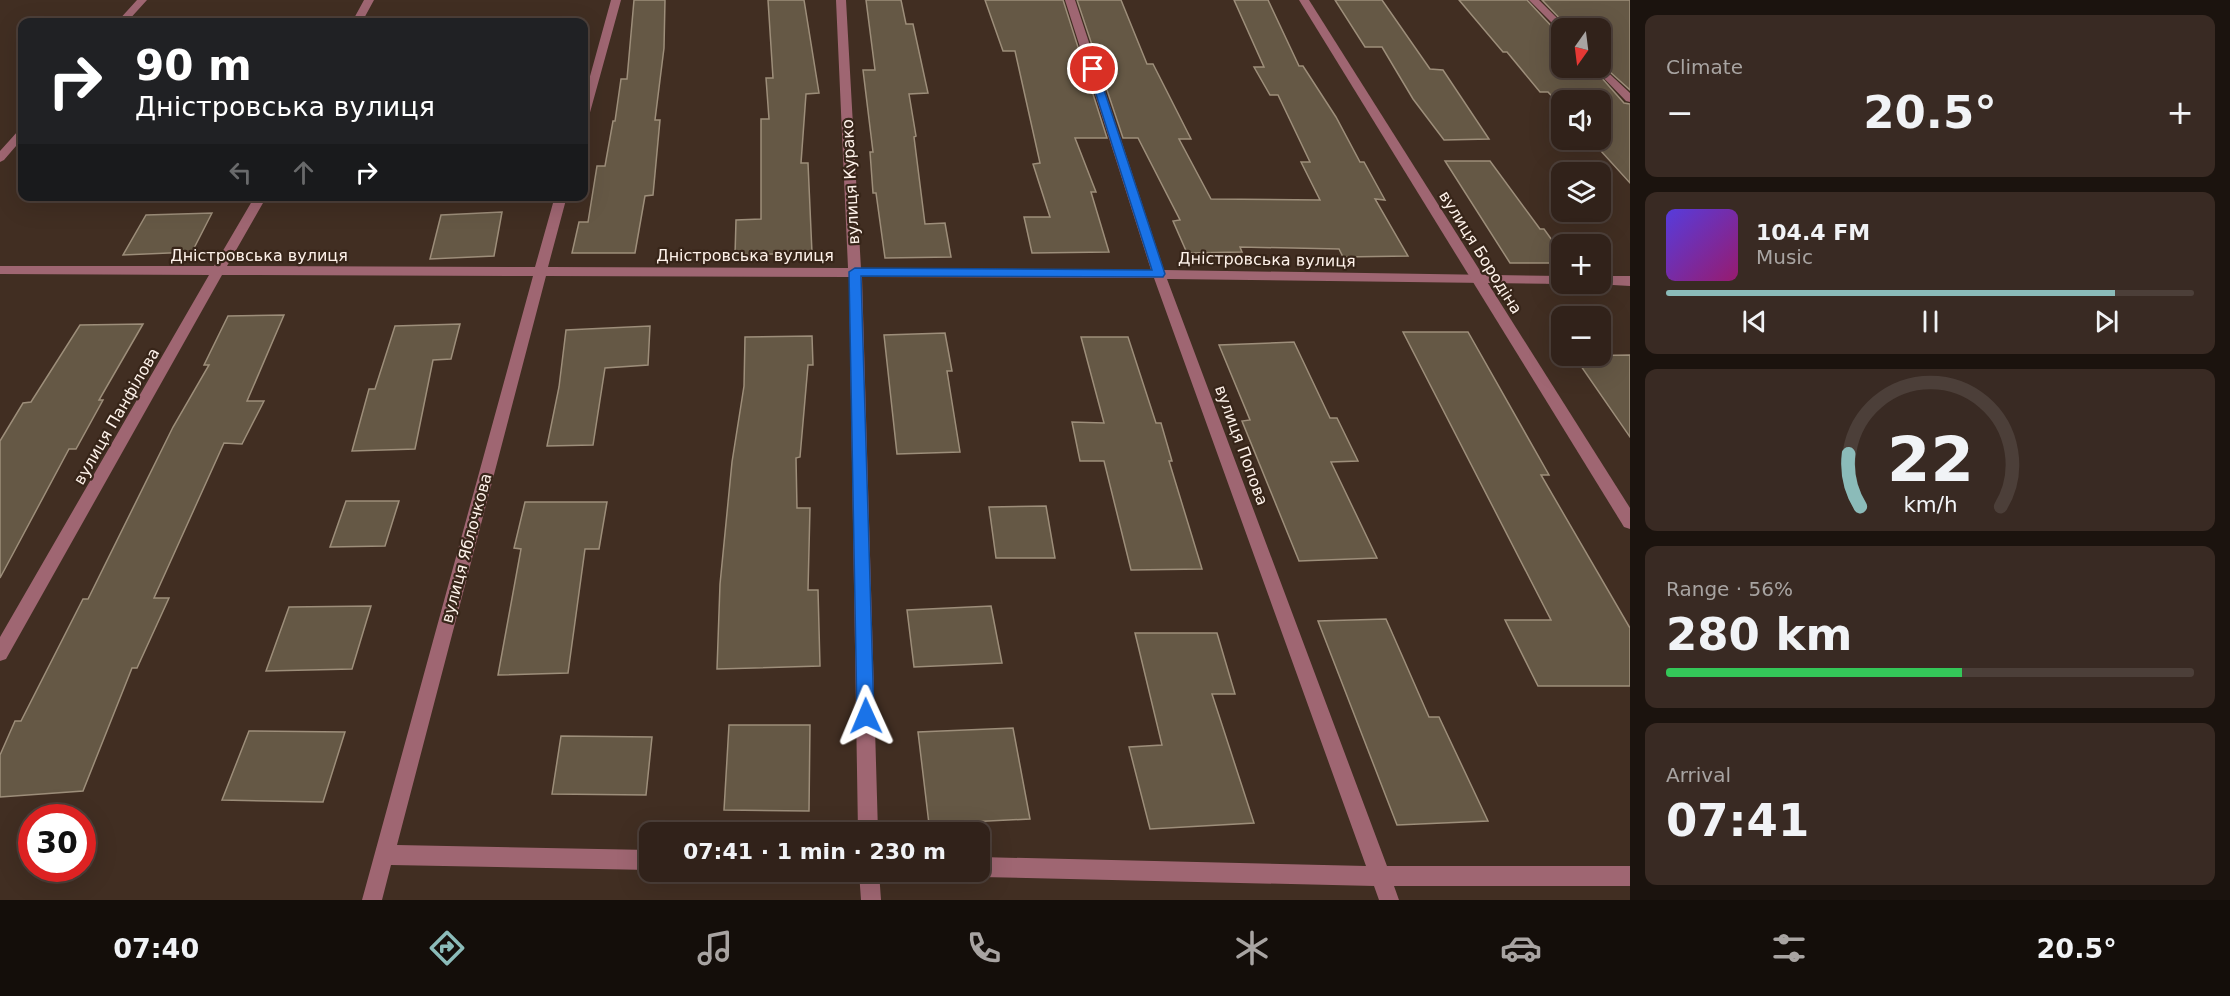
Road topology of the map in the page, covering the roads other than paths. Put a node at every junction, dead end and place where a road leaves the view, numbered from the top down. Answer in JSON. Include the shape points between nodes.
{"nodes":[{"id":1,"x":142,"y":0,"type":"edge"},
{"id":2,"x":369,"y":0,"type":"edge"},
{"id":3,"x":616,"y":0,"type":"edge"},
{"id":4,"x":841,"y":0,"type":"edge"},
{"id":5,"x":1070,"y":0,"type":"edge"},
{"id":6,"x":1304,"y":0,"type":"edge"},
{"id":7,"x":1534,"y":0,"type":"edge"},
{"id":8,"x":126,"y":18,"type":"edge"},
{"id":9,"x":359,"y":18,"type":"edge"},
{"id":10,"x":1552,"y":18,"type":"edge"},
{"id":11,"x":1610,"y":78,"type":"edge"},
{"id":12,"x":1630,"y":99,"type":"edge"},
{"id":13,"x":588,"y":102,"type":"edge"},
{"id":14,"x":18,"y":138,"type":"edge"},
{"id":15,"x":0,"y":158,"type":"edge"},
{"id":16,"x":258,"y":201,"type":"edge"},
{"id":17,"x":560,"y":201,"type":"edge"},
{"id":18,"x":0,"y":270,"type":"edge"},
{"id":19,"x":540,"y":271,"type":"junction"},
{"id":20,"x":220,"y":272,"type":"junction"},
{"id":21,"x":855,"y":272,"type":"junction"},
{"id":22,"x":1159,"y":274,"type":"junction"},
{"id":23,"x":1480,"y":280,"type":"junction"},
{"id":24,"x":1551,"y":281,"type":"edge"},
{"id":25,"x":1611,"y":281,"type":"edge"},
{"id":26,"x":1630,"y":281,"type":"edge"},
{"id":27,"x":1630,"y":522,"type":"edge"},
{"id":28,"x":0,"y":653,"type":"edge"},
{"id":29,"x":868,"y":822,"type":"edge"},
{"id":30,"x":384,"y":855,"type":"junction"},
{"id":31,"x":639,"y":860,"type":"edge"},
{"id":32,"x":990,"y":867,"type":"edge"},
{"id":33,"x":1381,"y":876,"type":"junction"},
{"id":34,"x":1630,"y":876,"type":"edge"},
{"id":35,"x":870,"y":882,"type":"edge"},
{"id":36,"x":372,"y":900,"type":"edge"},
{"id":37,"x":871,"y":900,"type":"edge"},
{"id":38,"x":1389,"y":900,"type":"edge"}],
"edges":[{"from":1,"to":8,"type":"street"},
{"from":2,"to":9,"type":"street"},
{"from":3,"to":13,"type":"street"},
{"from":4,"to":21,"type":"street","name":"вулиця Курако"},
{"from":5,"to":22,"type":"street","name":"вулиця Попова"},
{"from":6,"to":23,"type":"street","name":"вулиця Бородіна"},
{"from":7,"to":10,"type":"street"},
{"from":11,"to":12,"type":"street"},
{"from":14,"to":15,"type":"street"},
{"from":16,"to":20,"type":"street","name":"вулиця Панфілова"},
{"from":17,"to":19,"type":"street","name":"вулиця Яблочкова"},
{"from":18,"to":20,"type":"street","name":"Дністровська вулиця"},
{"from":19,"to":20,"type":"street","name":"Дністровська вулиця"},
{"from":19,"to":21,"type":"street","name":"Дністровська вулиця"},
{"from":19,"to":30,"type":"street","name":"вулиця Яблочкова"},
{"from":20,"to":28,"type":"street","name":"вулиця Панфілова"},
{"from":21,"to":22,"type":"street","name":"Дністровська вулиця"},
{"from":21,"to":29,"type":"street","name":"вулиця Курако"},
{"from":22,"to":23,"type":"street","name":"Дністровська вулиця"},
{"from":22,"to":33,"type":"street","name":"вулиця Попова"},
{"from":23,"to":24,"type":"street","name":"Дністровська вулиця"},
{"from":23,"to":27,"type":"street","name":"вулиця Бородіна"},
{"from":25,"to":26,"type":"street"},
{"from":30,"to":31,"type":"street"},
{"from":30,"to":36,"type":"street","name":"вулиця Яблочкова"},
{"from":32,"to":33,"type":"street"},
{"from":33,"to":34,"type":"street"},
{"from":33,"to":38,"type":"street","name":"вулиця Попова"},
{"from":35,"to":37,"type":"street"}]}
